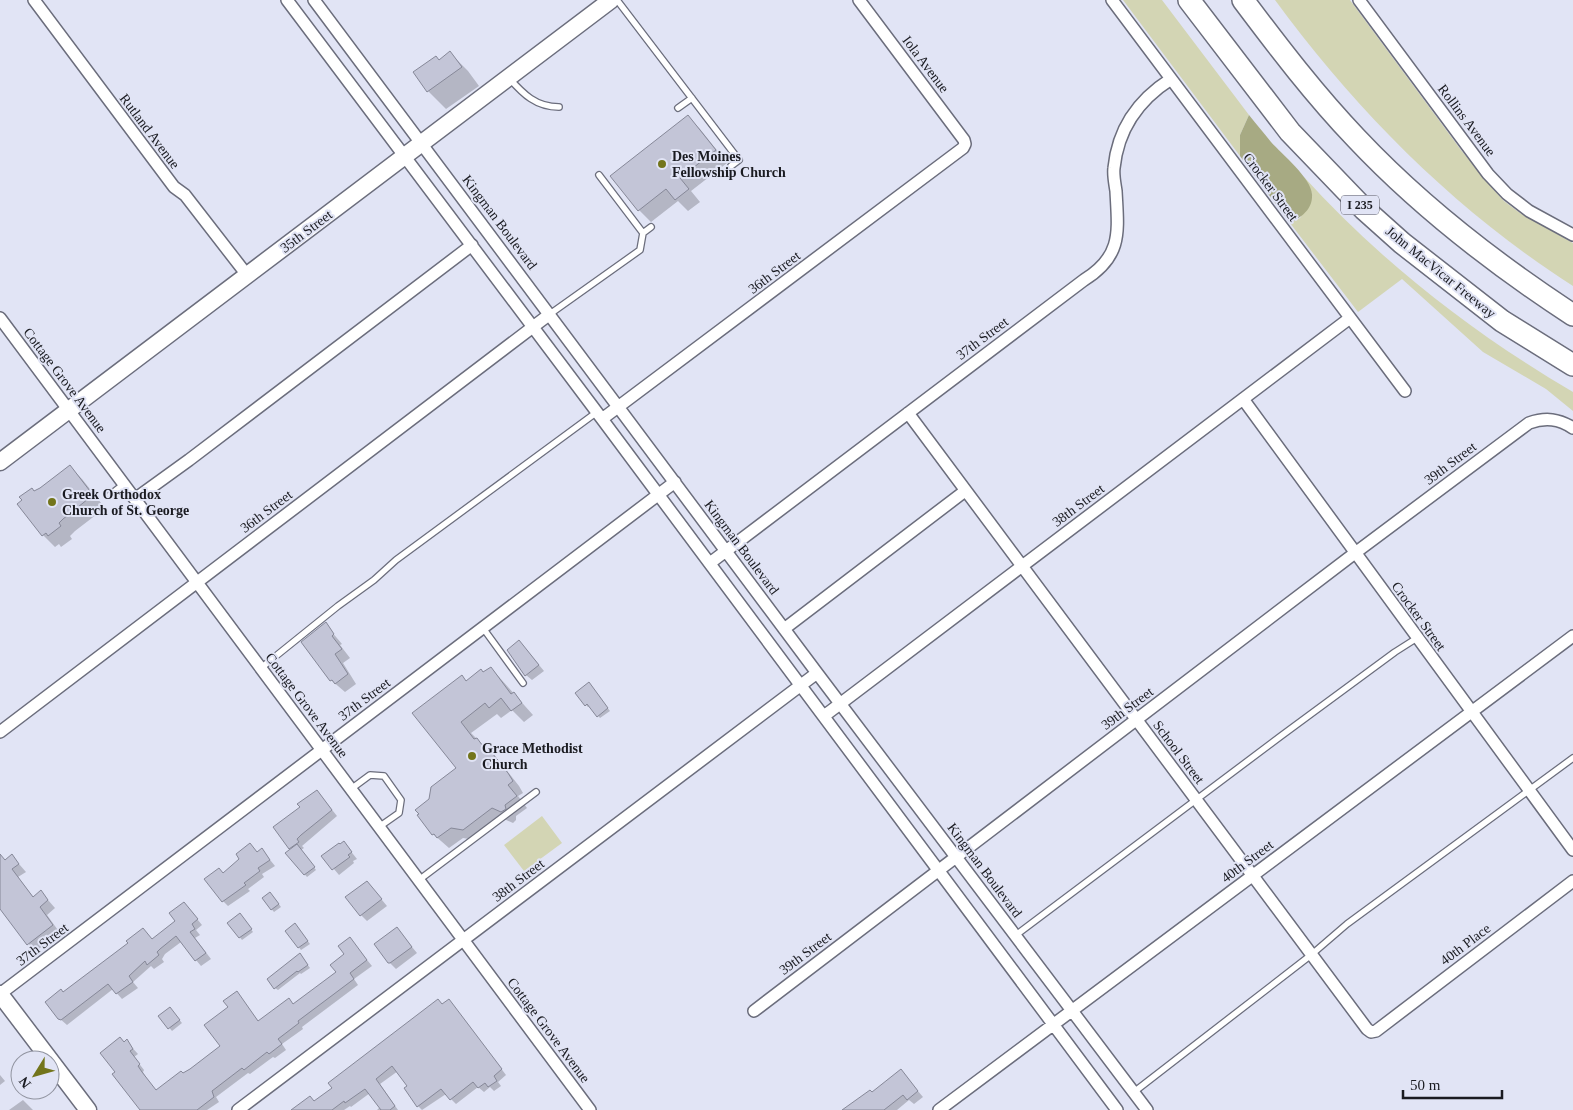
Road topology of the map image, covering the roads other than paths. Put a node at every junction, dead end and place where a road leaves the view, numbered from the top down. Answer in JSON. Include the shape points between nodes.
{"nodes":[{"id":1,"x":34,"y":0,"type":"edge"},
{"id":2,"x":288,"y":0,"type":"edge"},
{"id":3,"x":314,"y":0,"type":"edge"},
{"id":4,"x":859,"y":0,"type":"edge"},
{"id":5,"x":1112,"y":0,"type":"edge"},
{"id":6,"x":1189,"y":0,"type":"edge"},
{"id":7,"x":1243,"y":0,"type":"edge"},
{"id":8,"x":1359,"y":0,"type":"edge"},
{"id":9,"x":609,"y":1,"type":"edge"},
{"id":10,"x":509,"y":77,"type":"junction"},
{"id":11,"x":1171,"y":78,"type":"junction"},
{"id":12,"x":692,"y":98,"type":"junction"},
{"id":13,"x":559,"y":107,"type":"dead end"},
{"id":14,"x":678,"y":108,"type":"dead end"},
{"id":15,"x":422,"y":143,"type":"junction"},
{"id":16,"x":963,"y":148,"type":"joint"},
{"id":17,"x":405,"y":156,"type":"junction"},
{"id":18,"x":731,"y":166,"type":"dead end"},
{"id":19,"x":599,"y":175,"type":"dead end"},
{"id":20,"x":651,"y":227,"type":"dead end"},
{"id":21,"x":643,"y":232,"type":"junction"},
{"id":22,"x":1573,"y":235,"type":"edge"},
{"id":23,"x":472,"y":245,"type":"junction"},
{"id":24,"x":247,"y":275,"type":"junction"},
{"id":25,"x":550,"y":314,"type":"junction"},
{"id":26,"x":1573,"y":315,"type":"edge"},
{"id":27,"x":0,"y":318,"type":"edge"},
{"id":28,"x":1350,"y":318,"type":"junction"},
{"id":29,"x":533,"y":327,"type":"junction"},
{"id":30,"x":1573,"y":365,"type":"edge"},
{"id":31,"x":1405,"y":391,"type":"dead end"},
{"id":32,"x":1243,"y":399,"type":"junction"},
{"id":33,"x":619,"y":407,"type":"junction"},
{"id":34,"x":69,"y":410,"type":"junction"},
{"id":35,"x":908,"y":413,"type":"junction"},
{"id":36,"x":599,"y":415,"type":"junction"},
{"id":37,"x":1573,"y":428,"type":"edge"},
{"id":38,"x":0,"y":462,"type":"edge"},
{"id":39,"x":675,"y":482,"type":"junction"},
{"id":40,"x":124,"y":484,"type":"junction"},
{"id":41,"x":966,"y":491,"type":"junction"},
{"id":42,"x":658,"y":494,"type":"junction"},
{"id":43,"x":110,"y":495,"type":"dead end"},
{"id":44,"x":135,"y":499,"type":"junction"},
{"id":45,"x":726,"y":551,"type":"junction"},
{"id":46,"x":1355,"y":553,"type":"junction"},
{"id":47,"x":710,"y":563,"type":"junction"},
{"id":48,"x":1022,"y":566,"type":"junction"},
{"id":49,"x":197,"y":582,"type":"junction"},
{"id":50,"x":483,"y":628,"type":"junction"},
{"id":51,"x":784,"y":629,"type":"junction"},
{"id":52,"x":1573,"y":636,"type":"edge"},
{"id":53,"x":1417,"y":638,"type":"junction"},
{"id":54,"x":260,"y":668,"type":"junction"},
{"id":55,"x":817,"y":673,"type":"junction"},
{"id":56,"x":523,"y":683,"type":"dead end"},
{"id":57,"x":801,"y":685,"type":"junction"},
{"id":58,"x":840,"y":704,"type":"junction"},
{"id":59,"x":1471,"y":712,"type":"junction"},
{"id":60,"x":824,"y":716,"type":"junction"},
{"id":61,"x":1136,"y":720,"type":"junction"},
{"id":62,"x":0,"y":732,"type":"edge"},
{"id":63,"x":322,"y":750,"type":"junction"},
{"id":64,"x":1573,"y":758,"type":"edge"},
{"id":65,"x":351,"y":789,"type":"junction"},
{"id":66,"x":1529,"y":791,"type":"junction"},
{"id":67,"x":536,"y":792,"type":"dead end"},
{"id":68,"x":1196,"y":800,"type":"junction"},
{"id":69,"x":379,"y":827,"type":"junction"},
{"id":70,"x":1573,"y":850,"type":"edge"},
{"id":71,"x":956,"y":856,"type":"junction"},
{"id":72,"x":938,"y":870,"type":"junction"},
{"id":73,"x":1252,"y":875,"type":"junction"},
{"id":74,"x":419,"y":880,"type":"junction"},
{"id":75,"x":1573,"y":881,"type":"edge"},
{"id":76,"x":1016,"y":936,"type":"junction"},
{"id":77,"x":463,"y":940,"type":"junction"},
{"id":78,"x":1311,"y":954,"type":"junction"},
{"id":79,"x":0,"y":994,"type":"edge"},
{"id":80,"x":1072,"y":1010,"type":"junction"},
{"id":81,"x":754,"y":1011,"type":"dead end"},
{"id":82,"x":1053,"y":1025,"type":"junction"},
{"id":83,"x":1376,"y":1030,"type":"joint"},
{"id":84,"x":1134,"y":1092,"type":"junction"},
{"id":85,"x":88,"y":1110,"type":"edge"},
{"id":86,"x":238,"y":1110,"type":"edge"},
{"id":87,"x":590,"y":1110,"type":"edge"},
{"id":88,"x":939,"y":1110,"type":"edge"},
{"id":89,"x":1117,"y":1110,"type":"edge"},
{"id":90,"x":1147,"y":1110,"type":"edge"}],
"edges":[{"from":1,"to":24,"type":"street","name":"Rutland Avenue","via":[[174,188],[185,195]]},
{"from":2,"to":17,"type":"street"},
{"from":3,"to":15,"type":"street","name":"Kingman Boulevard"},
{"from":4,"to":16,"type":"street","name":"Iola Avenue","via":[[964,140]]},
{"from":5,"to":11,"type":"street","name":"Crocker Street"},
{"from":6,"to":30,"type":"highway","name":"John MacVicar Freeway","number":"I 235","via":[[1290,132],[1364,209],[1502,321]]},
{"from":7,"to":26,"type":"highway","via":[[1308,84],[1356,139],[1399,181],[1453,229],[1521,281]]},
{"from":8,"to":22,"type":"street","name":"Rollins Avenue","via":[[1506,194]]},
{"from":9,"to":10,"type":"street","name":"35th Street"},
{"from":9,"to":12,"type":"lane"},
{"from":10,"to":13,"type":"lane","via":[[522,93],[536,102]]},
{"from":10,"to":15,"type":"street","name":"35th Street"},
{"from":11,"to":28,"type":"street","name":"Crocker Street"},
{"from":11,"to":35,"type":"street","name":"37th Street","via":[[1138,106],[1121,136],[1114,169],[1118,231],[1114,249],[1104,265]]},
{"from":12,"to":14,"type":"lane"},
{"from":12,"to":18,"type":"lane","via":[[739,160]]},
{"from":15,"to":17,"type":"street","name":"35th Street"},
{"from":15,"to":25,"type":"street","name":"Kingman Boulevard"},
{"from":16,"to":33,"type":"street","name":"36th Street"},
{"from":17,"to":23,"type":"street"},
{"from":17,"to":24,"type":"street","name":"35th Street"},
{"from":19,"to":21,"type":"lane"},
{"from":20,"to":21,"type":"lane"},
{"from":21,"to":25,"type":"lane","via":[[640,250]]},
{"from":23,"to":29,"type":"street"},
{"from":23,"to":44,"type":"street"},
{"from":24,"to":34,"type":"street","name":"35th Street"},
{"from":25,"to":29,"type":"street","name":"36th Street"},
{"from":25,"to":33,"type":"street","name":"Kingman Boulevard"},
{"from":27,"to":34,"type":"street","name":"Cottage Grove Avenue"},
{"from":28,"to":31,"type":"street","name":"Crocker Street"},
{"from":28,"to":32,"type":"street","name":"38th Street"},
{"from":29,"to":36,"type":"street"},
{"from":29,"to":49,"type":"street","name":"36th Street"},
{"from":32,"to":46,"type":"street","name":"Crocker Street"},
{"from":32,"to":48,"type":"street","name":"38th Street"},
{"from":33,"to":36,"type":"street","name":"36th Street"},
{"from":33,"to":39,"type":"street","name":"Kingman Boulevard"},
{"from":34,"to":38,"type":"street","name":"35th Street"},
{"from":34,"to":40,"type":"street","name":"Cottage Grove Avenue"},
{"from":35,"to":41,"type":"street","name":"School Street"},
{"from":35,"to":45,"type":"street","name":"37th Street"},
{"from":36,"to":42,"type":"street"},
{"from":36,"to":54,"type":"lane","via":[[396,560]]},
{"from":37,"to":46,"type":"street","name":"39th Street","via":[[1556,420],[1540,419],[1529,423]]},
{"from":39,"to":42,"type":"street","name":"37th Street"},
{"from":39,"to":45,"type":"street","name":"Kingman Boulevard"},
{"from":40,"to":43,"type":"lane"},
{"from":40,"to":44,"type":"street","name":"Cottage Grove Avenue"},
{"from":41,"to":48,"type":"street","name":"School Street"},
{"from":41,"to":51,"type":"street"},
{"from":42,"to":47,"type":"street"},
{"from":42,"to":50,"type":"street","name":"37th Street"},
{"from":44,"to":49,"type":"street","name":"Cottage Grove Avenue"},
{"from":45,"to":47,"type":"street","name":"37th Street"},
{"from":45,"to":51,"type":"street","name":"Kingman Boulevard"},
{"from":46,"to":53,"type":"street","name":"Crocker Street"},
{"from":46,"to":61,"type":"street","name":"39th Street"},
{"from":47,"to":57,"type":"street"},
{"from":48,"to":58,"type":"street","name":"38th Street"},
{"from":48,"to":61,"type":"street","name":"School Street"},
{"from":49,"to":54,"type":"street","name":"Cottage Grove Avenue"},
{"from":49,"to":62,"type":"street","name":"36th Street"},
{"from":50,"to":56,"type":"lane"},
{"from":50,"to":63,"type":"street","name":"37th Street"},
{"from":51,"to":55,"type":"street","name":"Kingman Boulevard"},
{"from":52,"to":59,"type":"street","name":"40th Street"},
{"from":53,"to":59,"type":"street","name":"Crocker Street"},
{"from":53,"to":68,"type":"lane"},
{"from":54,"to":63,"type":"street","name":"Cottage Grove Avenue"},
{"from":55,"to":57,"type":"street","name":"38th Street"},
{"from":55,"to":58,"type":"street","name":"Kingman Boulevard"},
{"from":57,"to":60,"type":"street"},
{"from":57,"to":77,"type":"street","name":"38th Street"},
{"from":58,"to":60,"type":"street","name":"38th Street"},
{"from":58,"to":71,"type":"street","name":"Kingman Boulevard"},
{"from":59,"to":66,"type":"street","name":"Crocker Street"},
{"from":59,"to":73,"type":"street","name":"40th Street"},
{"from":60,"to":72,"type":"street"},
{"from":61,"to":68,"type":"street","name":"School Street"},
{"from":61,"to":71,"type":"street","name":"39th Street"},
{"from":63,"to":65,"type":"street","name":"Cottage Grove Avenue"},
{"from":63,"to":79,"type":"street","name":"37th Street"},
{"from":64,"to":66,"type":"lane"},
{"from":65,"to":69,"type":"street","name":"Cottage Grove Avenue"},
{"from":65,"to":69,"type":"lane","via":[[370,774],[384,776],[401,800],[399,813]]},
{"from":66,"to":70,"type":"street","name":"Crocker Street"},
{"from":66,"to":78,"type":"lane"},
{"from":67,"to":74,"type":"lane"},
{"from":68,"to":73,"type":"street","name":"School Street"},
{"from":68,"to":76,"type":"lane"},
{"from":69,"to":74,"type":"street","name":"Cottage Grove Avenue"},
{"from":71,"to":72,"type":"street","name":"39th Street"},
{"from":71,"to":76,"type":"street","name":"Kingman Boulevard"},
{"from":72,"to":81,"type":"street","name":"39th Street"},
{"from":72,"to":82,"type":"street"},
{"from":73,"to":78,"type":"street","name":"School Street"},
{"from":73,"to":80,"type":"street","name":"40th Street"},
{"from":74,"to":77,"type":"street","name":"Cottage Grove Avenue"},
{"from":75,"to":83,"type":"street","name":"40th Place"},
{"from":76,"to":80,"type":"street","name":"Kingman Boulevard"},
{"from":77,"to":86,"type":"street","name":"38th Street"},
{"from":77,"to":87,"type":"street","name":"Cottage Grove Avenue"},
{"from":78,"to":83,"type":"street","name":"School Street","via":[[1367,1029]]},
{"from":78,"to":84,"type":"lane"},
{"from":79,"to":85,"type":"street"},
{"from":80,"to":82,"type":"street","name":"40th Street"},
{"from":80,"to":84,"type":"street","name":"Kingman Boulevard"},
{"from":82,"to":88,"type":"street","name":"40th Street"},
{"from":82,"to":89,"type":"street"},
{"from":84,"to":90,"type":"street","name":"Kingman Boulevard"}]}
